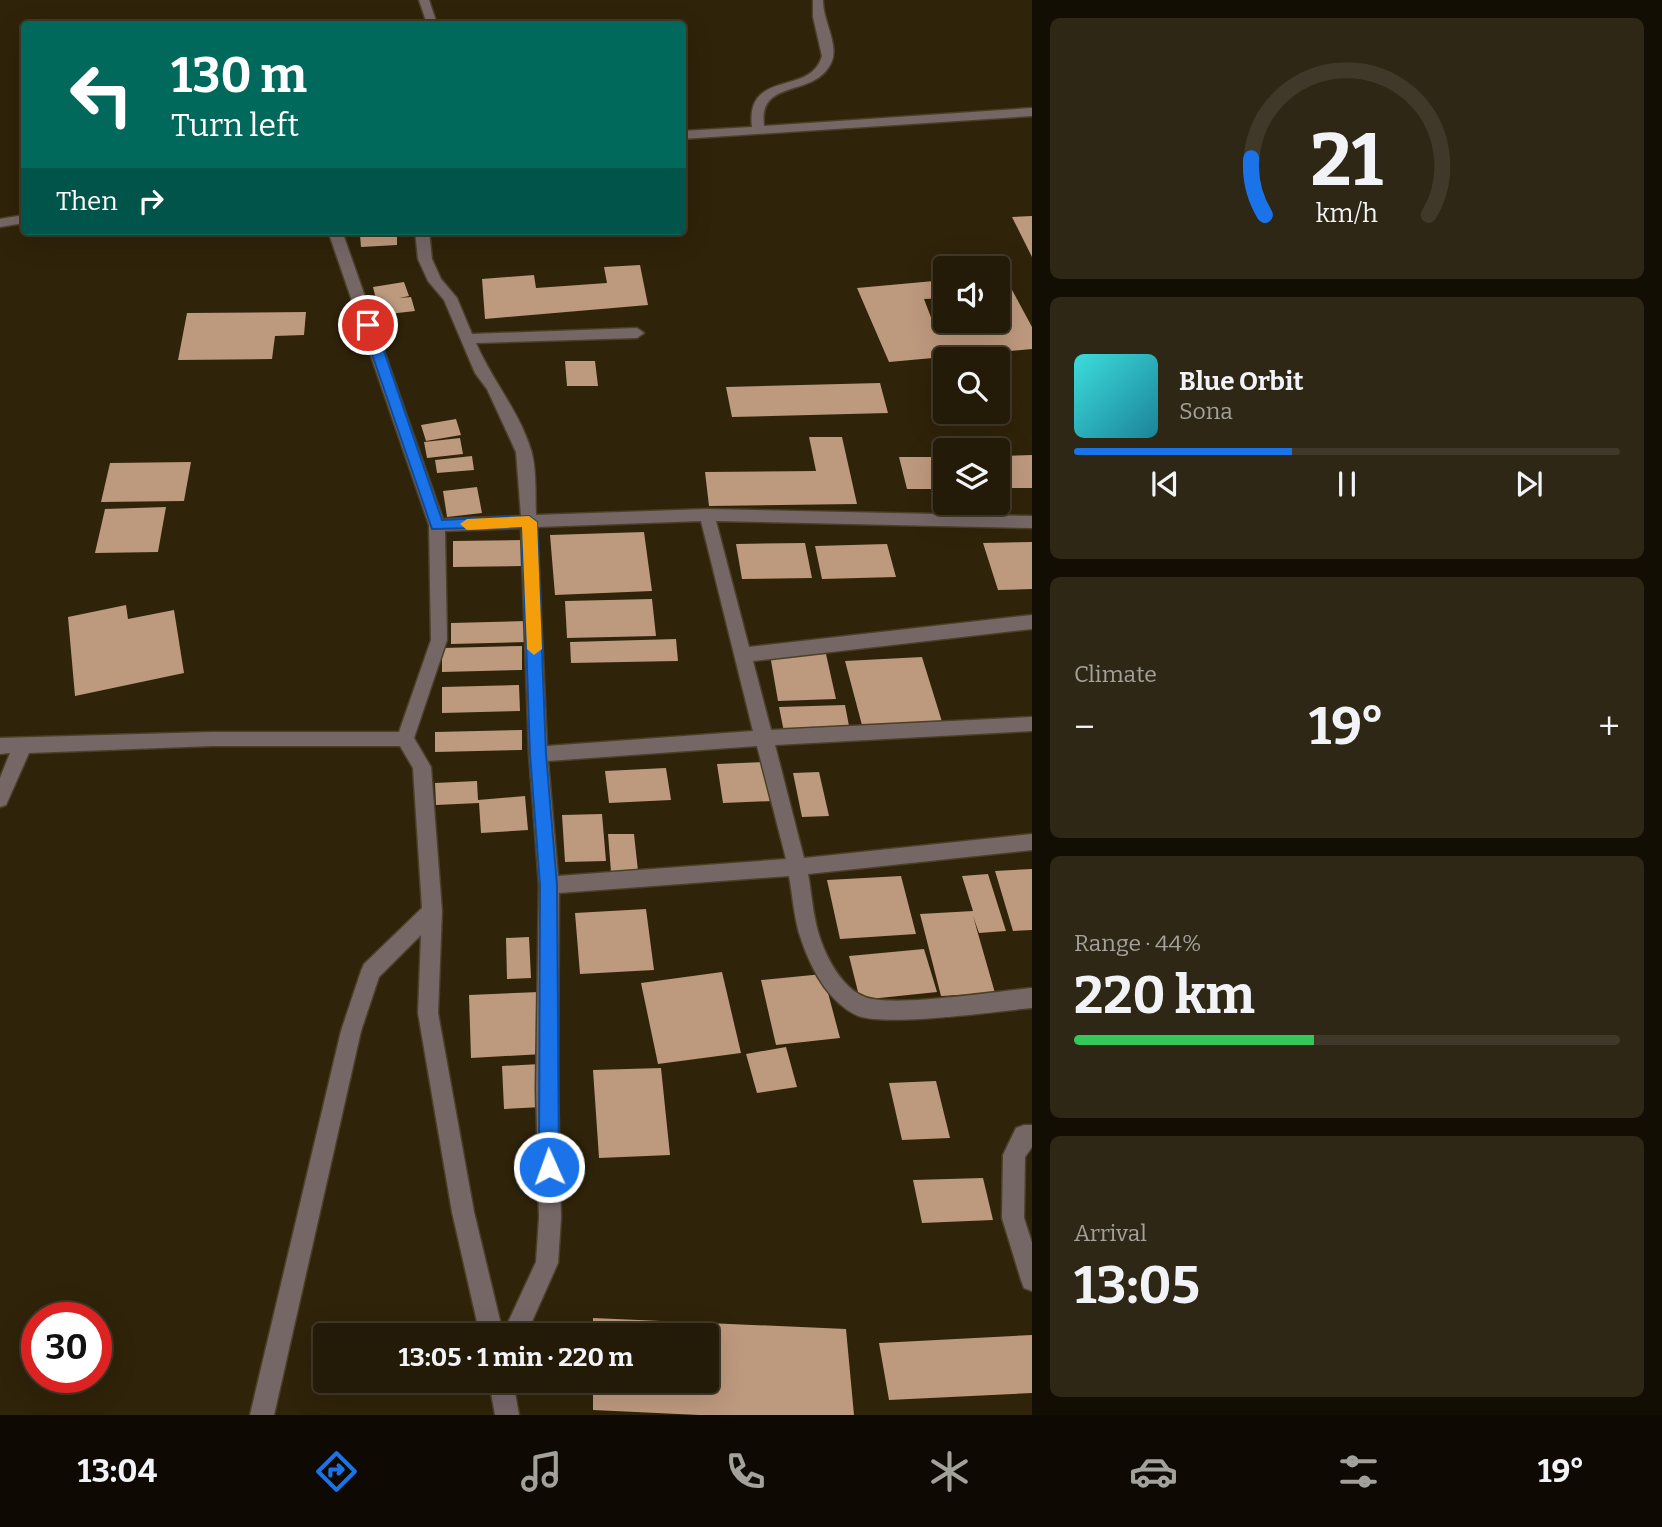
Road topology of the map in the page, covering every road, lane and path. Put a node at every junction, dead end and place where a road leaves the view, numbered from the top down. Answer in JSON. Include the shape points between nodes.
{"nodes":[{"id":1,"x":425,"y":0,"type":"edge"},
{"id":2,"x":818,"y":0,"type":"edge"},
{"id":3,"x":431,"y":21,"type":"edge"},
{"id":4,"x":1032,"y":112,"type":"edge"},
{"id":5,"x":758,"y":129,"type":"junction"},
{"id":6,"x":686,"y":135,"type":"edge"},
{"id":7,"x":21,"y":220,"type":"edge"},
{"id":8,"x":0,"y":223,"type":"edge"},
{"id":9,"x":336,"y":235,"type":"edge"},
{"id":10,"x":422,"y":235,"type":"edge"},
{"id":11,"x":636,"y":333,"type":"dead end"},
{"id":12,"x":468,"y":339,"type":"junction"},
{"id":13,"x":708,"y":515,"type":"junction"},
{"id":14,"x":529,"y":522,"type":"junction"},
{"id":15,"x":1032,"y":522,"type":"edge"},
{"id":16,"x":437,"y":526,"type":"junction"},
{"id":17,"x":1032,"y":622,"type":"edge"},
{"id":18,"x":742,"y":655,"type":"junction"},
{"id":19,"x":1032,"y":724,"type":"edge"},
{"id":20,"x":765,"y":738,"type":"junction"},
{"id":21,"x":405,"y":739,"type":"junction"},
{"id":22,"x":0,"y":746,"type":"edge"},
{"id":23,"x":22,"y":747,"type":"junction"},
{"id":24,"x":538,"y":754,"type":"junction"},
{"id":25,"x":0,"y":799,"type":"edge"},
{"id":26,"x":1032,"y":842,"type":"edge"},
{"id":27,"x":797,"y":867,"type":"junction"},
{"id":28,"x":549,"y":885,"type":"junction"},
{"id":29,"x":432,"y":911,"type":"junction"},
{"id":30,"x":1032,"y":998,"type":"edge"},
{"id":31,"x":1032,"y":1136,"type":"edge"},
{"id":32,"x":1032,"y":1280,"type":"edge"},
{"id":33,"x":489,"y":1323,"type":"edge"},
{"id":34,"x":519,"y":1323,"type":"edge"},
{"id":35,"x":503,"y":1393,"type":"edge"},
{"id":36,"x":262,"y":1415,"type":"edge"},
{"id":37,"x":507,"y":1415,"type":"edge"}],
"edges":[{"from":1,"to":3,"type":"street"},
{"from":2,"to":5,"type":"street","via":[[816,11],[828,60],[821,72],[766,94],[754,114]]},
{"from":4,"to":5,"type":"street"},
{"from":5,"to":6,"type":"street"},
{"from":7,"to":8,"type":"street"},
{"from":9,"to":16,"type":"street"},
{"from":10,"to":12,"type":"street","via":[[425,258],[435,281],[450,298]]},
{"from":11,"to":12,"type":"street"},
{"from":12,"to":14,"type":"street","via":[[524,452]]},
{"from":13,"to":14,"type":"street"},
{"from":13,"to":15,"type":"street"},
{"from":13,"to":18,"type":"street"},
{"from":14,"to":16,"type":"street"},
{"from":14,"to":24,"type":"street"},
{"from":16,"to":21,"type":"street","via":[[439,640]]},
{"from":17,"to":18,"type":"street"},
{"from":18,"to":20,"type":"street"},
{"from":19,"to":20,"type":"street"},
{"from":20,"to":24,"type":"street"},
{"from":20,"to":27,"type":"street"},
{"from":21,"to":23,"type":"street","via":[[212,739]]},
{"from":21,"to":29,"type":"street","via":[[422,767]]},
{"from":22,"to":23,"type":"street"},
{"from":23,"to":25,"type":"street"},
{"from":24,"to":28,"type":"street"},
{"from":26,"to":27,"type":"street"},
{"from":27,"to":28,"type":"street"},
{"from":27,"to":30,"type":"street","via":[[810,938],[824,969],[842,994],[862,1007],[898,1010]]},
{"from":28,"to":34,"type":"street","via":[[549,1240],[547,1262]]},
{"from":29,"to":33,"type":"street","via":[[428,1013]]},
{"from":29,"to":36,"type":"street","via":[[372,971],[351,1031]]},
{"from":31,"to":32,"type":"street","via":[[1024,1136],[1014,1155],[1013,1219]]},
{"from":35,"to":37,"type":"street"}]}
